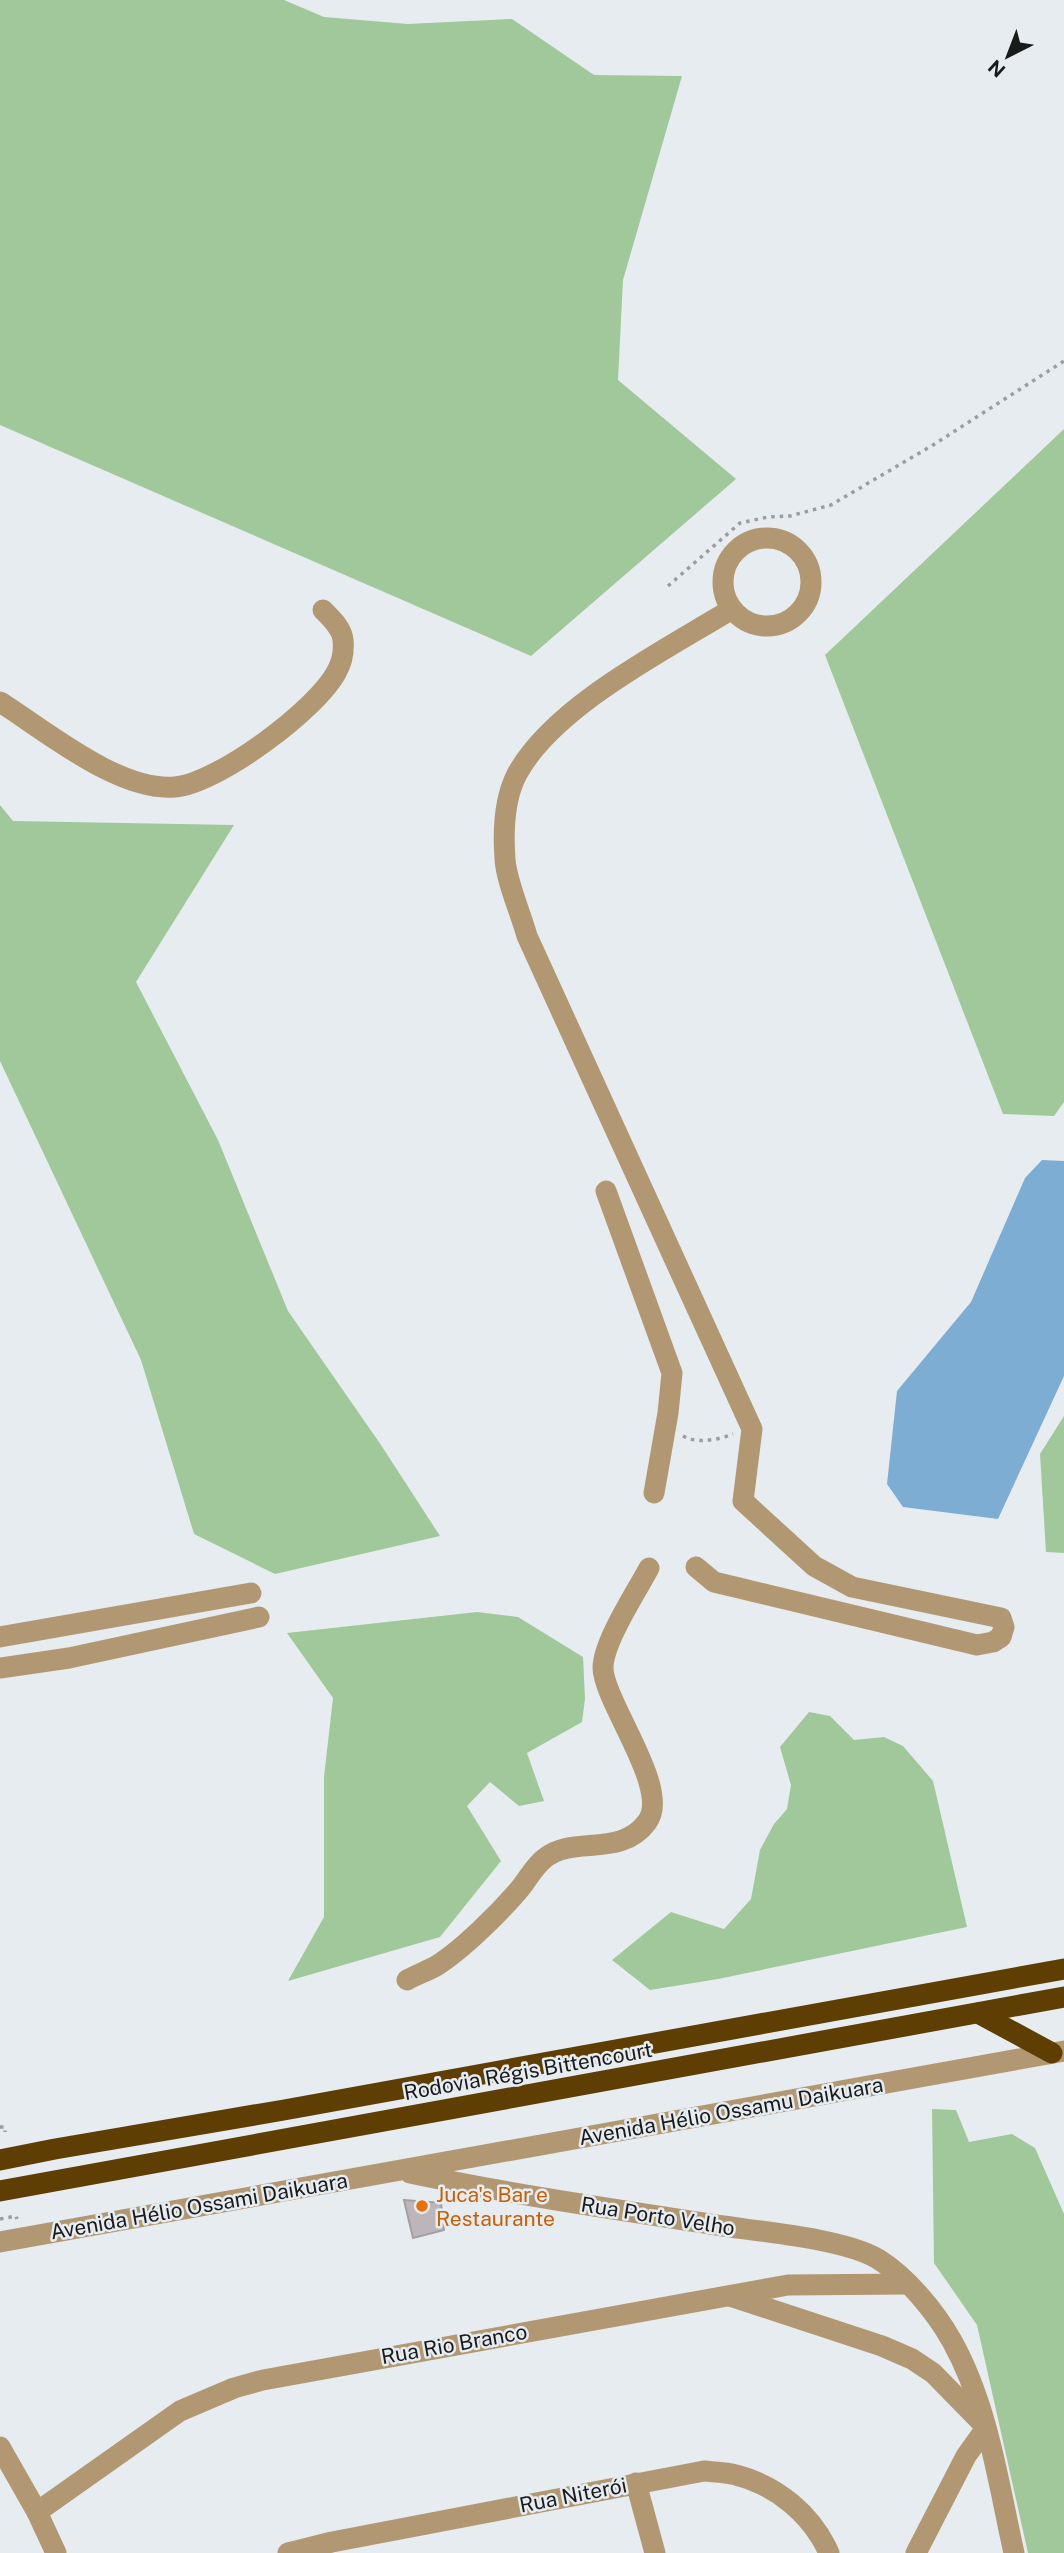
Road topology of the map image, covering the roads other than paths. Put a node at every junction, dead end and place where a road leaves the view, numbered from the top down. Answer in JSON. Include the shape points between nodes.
{"nodes":[{"id":1,"x":732,"y":609,"type":"junction"},
{"id":2,"x":323,"y":610,"type":"dead end"},
{"id":3,"x":0,"y":702,"type":"edge"},
{"id":4,"x":606,"y":1191,"type":"dead end"},
{"id":5,"x":654,"y":1493,"type":"dead end"},
{"id":6,"x":649,"y":1567,"type":"dead end"},
{"id":7,"x":696,"y":1567,"type":"dead end"},
{"id":8,"x":251,"y":1593,"type":"dead end"},
{"id":9,"x":259,"y":1617,"type":"dead end"},
{"id":10,"x":0,"y":1637,"type":"edge"},
{"id":11,"x":0,"y":1668,"type":"edge"},
{"id":12,"x":1064,"y":1969,"type":"edge"},
{"id":13,"x":407,"y":1980,"type":"dead end"},
{"id":14,"x":1064,"y":1997,"type":"edge"},
{"id":15,"x":978,"y":2013,"type":"junction"},
{"id":16,"x":1060,"y":2055,"type":"edge"},
{"id":17,"x":0,"y":2161,"type":"edge"},
{"id":18,"x":398,"y":2171,"type":"junction"},
{"id":19,"x":0,"y":2191,"type":"edge"},
{"id":20,"x":0,"y":2242,"type":"edge"},
{"id":21,"x":907,"y":2284,"type":"junction"},
{"id":22,"x":728,"y":2296,"type":"junction"},
{"id":23,"x":986,"y":2428,"type":"junction"},
{"id":24,"x":0,"y":2447,"type":"edge"},
{"id":25,"x":636,"y":2483,"type":"junction"},
{"id":26,"x":37,"y":2512,"type":"junction"},
{"id":27,"x":55,"y":2553,"type":"edge"},
{"id":28,"x":288,"y":2553,"type":"edge"},
{"id":29,"x":655,"y":2553,"type":"edge"},
{"id":30,"x":829,"y":2553,"type":"edge"},
{"id":31,"x":916,"y":2553,"type":"edge"},
{"id":32,"x":1014,"y":2553,"type":"edge"}],
"edges":[{"from":1,"to":1,"type":"street","via":[[750,623],[772,626],[793,618],[808,600],[812,578],[804,556],[788,542],[768,537],[747,541],[731,555],[723,575],[724,596]]},
{"from":1,"to":7,"type":"street","via":[[599,692],[547,733],[516,776],[505,815],[505,862],[527,936],[752,1429],[743,1501],[814,1566],[852,1587],[1001,1618],[1004,1626],[1001,1637],[976,1645],[714,1581]]},
{"from":2,"to":3,"type":"street","via":[[343,637],[337,672],[317,699],[279,731],[206,779],[176,787],[147,785],[116,774]]},
{"from":4,"to":5,"type":"street","via":[[673,1373]]},
{"from":6,"to":13,"type":"street","via":[[610,1642],[603,1669],[653,1797],[649,1820],[638,1832],[608,1845],[570,1847],[545,1857],[469,1939]]},
{"from":8,"to":10,"type":"street"},
{"from":9,"to":11,"type":"street","via":[[69,1658]]},
{"from":12,"to":17,"type":"highway","name":"Rodovia Régis Bittencourt"},
{"from":14,"to":15,"type":"highway","name":"Rodovia Régis Bittencourt"},
{"from":15,"to":16,"type":"highway"},
{"from":15,"to":19,"type":"highway","name":"Rodovia Régis Bittencourt"},
{"from":16,"to":18,"type":"street","name":"Avenida Hélio Ossamu Daikuara"},
{"from":18,"to":20,"type":"street","name":"Avenida Hélio Ossami Daikuara"},
{"from":18,"to":21,"type":"street","name":"Rua Porto Velho","via":[[834,2245],[877,2259]]},
{"from":21,"to":22,"type":"street","name":"Rua Rio Branco","via":[[788,2285]]},
{"from":21,"to":23,"type":"street","name":"Rua Porto Velho","via":[[951,2340],[979,2400]]},
{"from":22,"to":23,"type":"street","via":[[912,2359],[951,2389]]},
{"from":22,"to":26,"type":"street","name":"Rua Rio Branco","via":[[311,2369],[234,2388],[180,2411]]},
{"from":23,"to":31,"type":"street","via":[[966,2456]]},
{"from":23,"to":32,"type":"street","name":"Rua Porto Velho"},
{"from":24,"to":26,"type":"street"},
{"from":25,"to":28,"type":"street","name":"Rua Niterói"},
{"from":25,"to":29,"type":"street"},
{"from":25,"to":30,"type":"street","name":"Rua Niterói","via":[[704,2471],[736,2475],[795,2505],[820,2532]]},
{"from":26,"to":27,"type":"street"}]}
